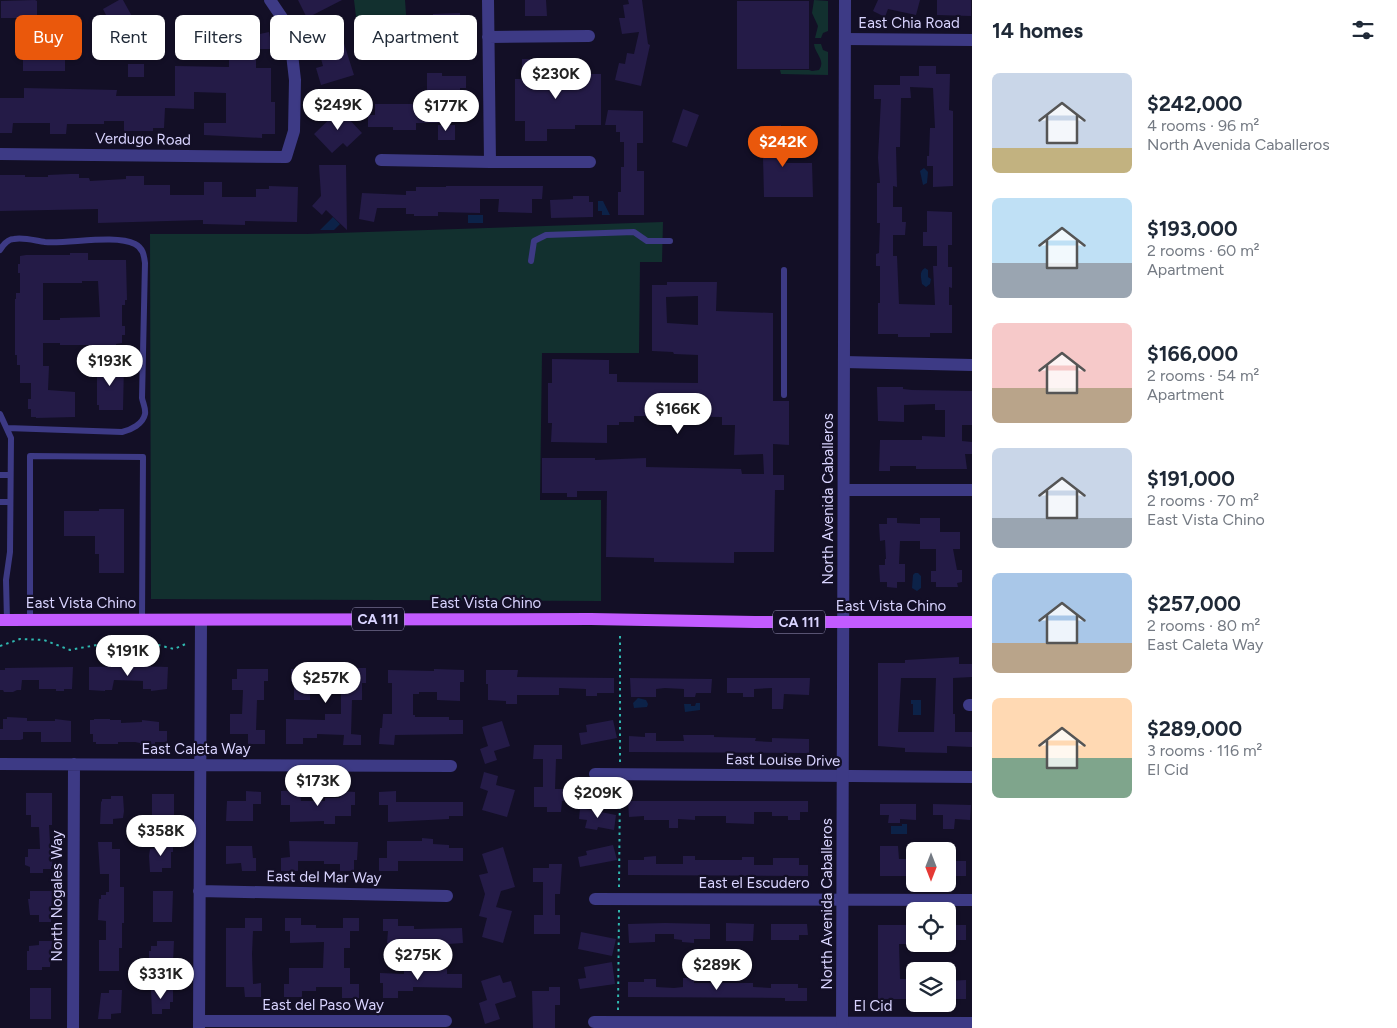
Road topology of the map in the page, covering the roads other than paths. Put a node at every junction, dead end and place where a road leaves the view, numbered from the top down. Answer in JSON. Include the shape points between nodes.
{"nodes":[{"id":1,"x":270,"y":0,"type":"edge"},
{"id":2,"x":488,"y":0,"type":"edge"},
{"id":3,"x":845,"y":0,"type":"edge"},
{"id":4,"x":589,"y":36,"type":"dead end"},
{"id":5,"x":488,"y":37,"type":"junction"},
{"id":6,"x":845,"y":39,"type":"junction"},
{"id":7,"x":972,"y":40,"type":"edge"},
{"id":8,"x":0,"y":154,"type":"edge"},
{"id":9,"x":381,"y":160,"type":"dead end"},
{"id":10,"x":490,"y":162,"type":"junction"},
{"id":11,"x":590,"y":162,"type":"dead end"},
{"id":12,"x":670,"y":241,"type":"dead end"},
{"id":13,"x":0,"y":250,"type":"edge"},
{"id":14,"x":531,"y":261,"type":"dead end"},
{"id":15,"x":784,"y":270,"type":"dead end"},
{"id":16,"x":844,"y":362,"type":"junction"},
{"id":17,"x":972,"y":365,"type":"edge"},
{"id":18,"x":784,"y":395,"type":"dead end"},
{"id":19,"x":0,"y":414,"type":"edge"},
{"id":20,"x":7,"y":428,"type":"junction"},
{"id":21,"x":10,"y":474,"type":"junction"},
{"id":22,"x":0,"y":475,"type":"edge"},
{"id":23,"x":844,"y":490,"type":"junction"},
{"id":24,"x":972,"y":490,"type":"edge"},
{"id":25,"x":0,"y":502,"type":"edge"},
{"id":26,"x":10,"y":502,"type":"junction"},
{"id":27,"x":3,"y":620,"type":"edge"},
{"id":28,"x":30,"y":620,"type":"junction"},
{"id":29,"x":142,"y":620,"type":"junction"},
{"id":30,"x":201,"y":620,"type":"junction"},
{"id":31,"x":844,"y":622,"type":"junction"},
{"id":32,"x":972,"y":622,"type":"edge"},
{"id":33,"x":0,"y":764,"type":"edge"},
{"id":34,"x":74,"y":764,"type":"junction"},
{"id":35,"x":200,"y":765,"type":"junction"},
{"id":36,"x":451,"y":766,"type":"dead end"},
{"id":37,"x":595,"y":774,"type":"dead end"},
{"id":38,"x":843,"y":777,"type":"junction"},
{"id":39,"x":972,"y":777,"type":"edge"},
{"id":40,"x":199,"y":891,"type":"junction"},
{"id":41,"x":447,"y":896,"type":"dead end"},
{"id":42,"x":595,"y":899,"type":"dead end"},
{"id":43,"x":843,"y":899,"type":"junction"},
{"id":44,"x":972,"y":900,"type":"edge"},
{"id":45,"x":446,"y":1021,"type":"dead end"},
{"id":46,"x":594,"y":1022,"type":"dead end"},
{"id":47,"x":972,"y":1023,"type":"edge"},
{"id":48,"x":199,"y":1024,"type":"edge"},
{"id":49,"x":842,"y":1025,"type":"edge"},
{"id":50,"x":73,"y":1028,"type":"edge"}],
"edges":[{"from":1,"to":8,"type":"street","name":"Verdugo Road","via":[[289,28],[294,131],[286,157]]},
{"from":2,"to":5,"type":"street"},
{"from":3,"to":6,"type":"street","name":"North Avenida Caballeros"},
{"from":4,"to":5,"type":"street"},
{"from":5,"to":10,"type":"street"},
{"from":6,"to":7,"type":"street","name":"East Chia Road"},
{"from":6,"to":16,"type":"street","name":"North Avenida Caballeros"},
{"from":9,"to":10,"type":"street"},
{"from":10,"to":11,"type":"street"},
{"from":12,"to":14,"type":"lane","via":[[647,241],[634,232],[546,235],[534,241]]},
{"from":13,"to":20,"type":"lane","via":[[12,239],[129,241],[141,248],[145,263],[142,388],[145,414],[142,420],[122,432]]},
{"from":15,"to":18,"type":"lane"},
{"from":16,"to":17,"type":"street"},
{"from":16,"to":23,"type":"street","name":"North Avenida Caballeros"},
{"from":19,"to":20,"type":"lane"},
{"from":20,"to":21,"type":"lane"},
{"from":21,"to":22,"type":"lane"},
{"from":21,"to":26,"type":"lane"},
{"from":23,"to":24,"type":"street"},
{"from":23,"to":31,"type":"street","name":"North Avenida Caballeros"},
{"from":25,"to":26,"type":"lane"},
{"from":26,"to":27,"type":"lane"},
{"from":27,"to":28,"type":"main road","name":"East Vista Chino","number":"CA 111"},
{"from":28,"to":29,"type":"main road","name":"East Vista Chino","number":"CA 111"},
{"from":28,"to":29,"type":"lane","via":[[30,456],[143,457]]},
{"from":29,"to":30,"type":"main road","name":"East Vista Chino","number":"CA 111"},
{"from":30,"to":31,"type":"main road","name":"East Vista Chino","number":"CA 111"},
{"from":30,"to":35,"type":"street"},
{"from":31,"to":32,"type":"main road","name":"East Vista Chino","number":"CA 111"},
{"from":31,"to":38,"type":"street","name":"North Avenida Caballeros"},
{"from":33,"to":34,"type":"street","name":"East Caleta Way"},
{"from":34,"to":35,"type":"street","name":"East Caleta Way"},
{"from":34,"to":50,"type":"street","name":"North Nogales Way"},
{"from":35,"to":36,"type":"street","name":"East Caleta Way"},
{"from":35,"to":40,"type":"street"},
{"from":37,"to":38,"type":"street","name":"East Louise Drive"},
{"from":38,"to":39,"type":"street","name":"East Louise Drive"},
{"from":38,"to":43,"type":"street","name":"North Avenida Caballeros"},
{"from":40,"to":41,"type":"street","name":"East del Mar Way"},
{"from":40,"to":48,"type":"street"},
{"from":42,"to":43,"type":"street","name":"East el Escudero"},
{"from":43,"to":44,"type":"street","name":"East el Escudero"},
{"from":43,"to":49,"type":"street","name":"North Avenida Caballeros"},
{"from":45,"to":48,"type":"street","name":"East del Paso Way"},
{"from":46,"to":49,"type":"street","name":"El Cid"},
{"from":47,"to":49,"type":"street","name":"El Cid"}]}
